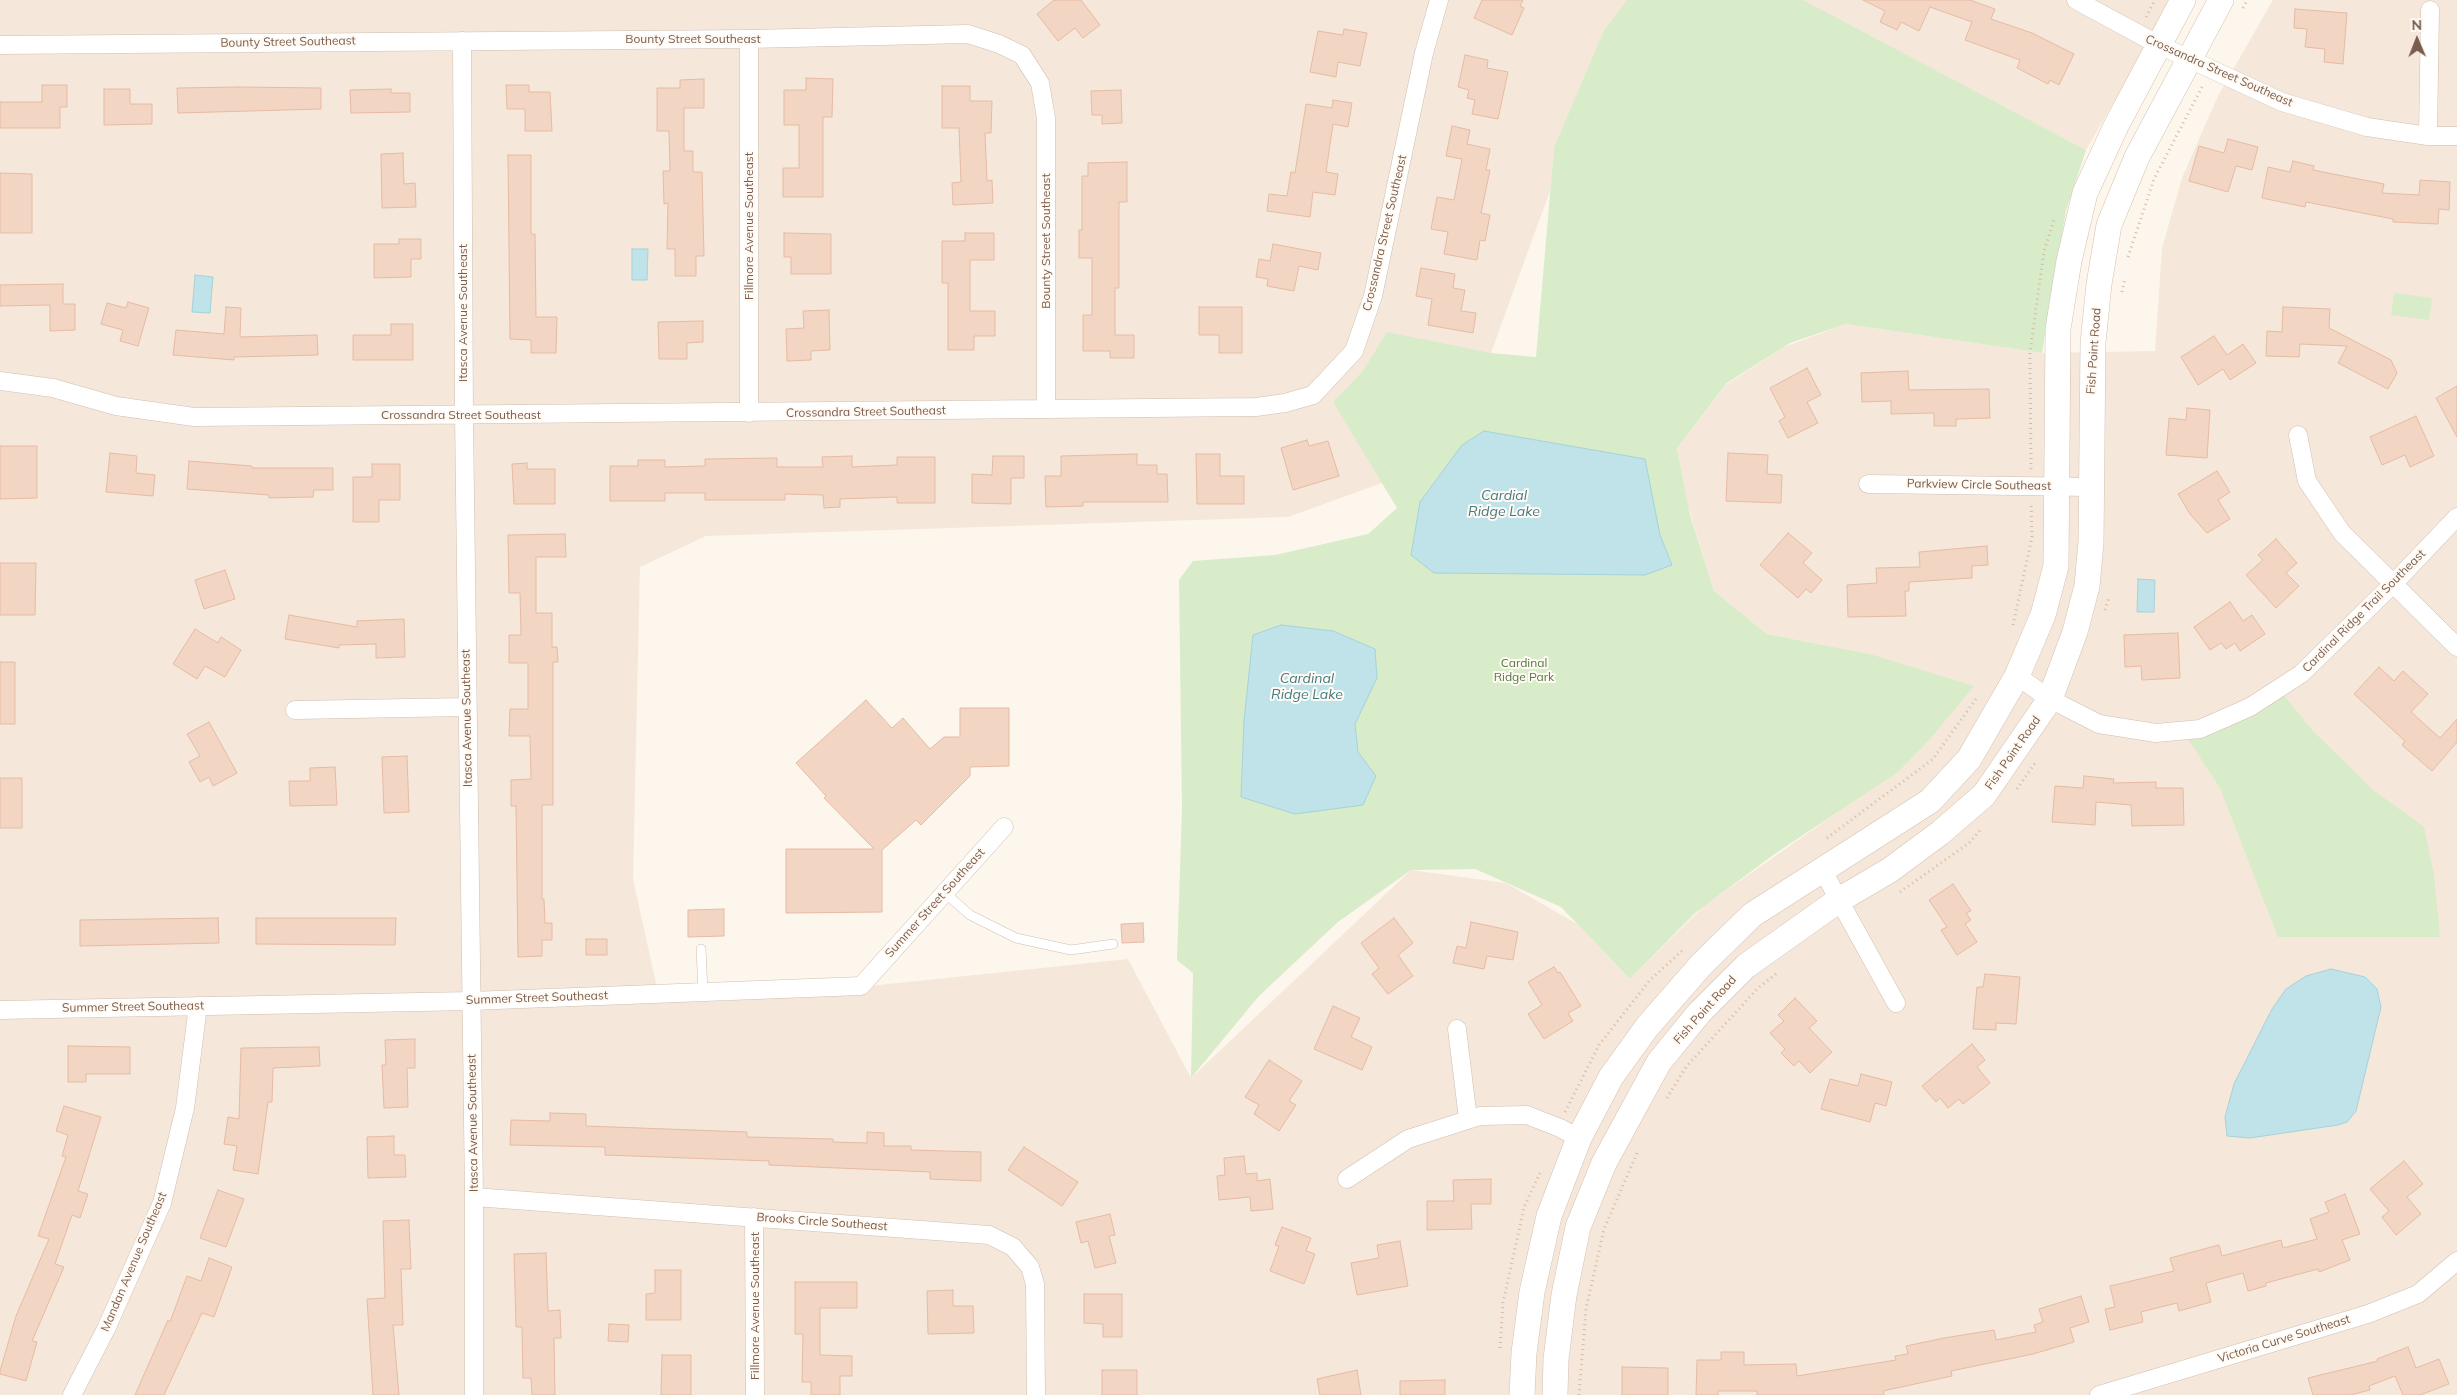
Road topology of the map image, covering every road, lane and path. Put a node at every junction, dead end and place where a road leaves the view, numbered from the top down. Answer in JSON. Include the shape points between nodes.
{"nodes":[{"id":1,"x":1439,"y":0,"type":"edge"},
{"id":2,"x":2076,"y":0,"type":"edge"},
{"id":3,"x":2155,"y":0,"type":"edge"},
{"id":4,"x":2184,"y":0,"type":"edge"},
{"id":5,"x":2221,"y":0,"type":"edge"},
{"id":6,"x":2247,"y":0,"type":"edge"},
{"id":7,"x":2430,"y":10,"type":"dead end"},
{"id":8,"x":2238,"y":17,"type":"dead end"},
{"id":9,"x":749,"y":39,"type":"junction"},
{"id":10,"x":2148,"y":39,"type":"junction"},
{"id":11,"x":462,"y":41,"type":"junction"},
{"id":12,"x":0,"y":45,"type":"edge"},
{"id":13,"x":2190,"y":58,"type":"junction"},
{"id":14,"x":2212,"y":68,"type":"junction"},
{"id":15,"x":2428,"y":136,"type":"junction"},
{"id":16,"x":2457,"y":136,"type":"edge"},
{"id":17,"x":2055,"y":216,"type":"dead end"},
{"id":18,"x":2126,"y":266,"type":"dead end"},
{"id":19,"x":2125,"y":275,"type":"dead end"},
{"id":20,"x":2122,"y":293,"type":"dead end"},
{"id":21,"x":0,"y":381,"type":"edge"},
{"id":22,"x":1046,"y":409,"type":"junction"},
{"id":23,"x":749,"y":413,"type":"junction"},
{"id":24,"x":464,"y":414,"type":"junction"},
{"id":25,"x":2298,"y":435,"type":"dead end"},
{"id":26,"x":1868,"y":484,"type":"dead end"},
{"id":27,"x":2030,"y":486,"type":"junction"},
{"id":28,"x":2058,"y":486,"type":"junction"},
{"id":29,"x":2091,"y":488,"type":"junction"},
{"id":30,"x":2457,"y":518,"type":"edge"},
{"id":31,"x":2394,"y":583,"type":"junction"},
{"id":32,"x":2109,"y":594,"type":"dead end"},
{"id":33,"x":2105,"y":612,"type":"dead end"},
{"id":34,"x":2012,"y":632,"type":"dead end"},
{"id":35,"x":2457,"y":647,"type":"edge"},
{"id":36,"x":2017,"y":676,"type":"junction"},
{"id":37,"x":1977,"y":698,"type":"dead end"},
{"id":38,"x":2050,"y":699,"type":"junction"},
{"id":39,"x":467,"y":707,"type":"junction"},
{"id":40,"x":296,"y":710,"type":"dead end"},
{"id":41,"x":2040,"y":756,"type":"dead end"},
{"id":42,"x":2012,"y":794,"type":"dead end"},
{"id":43,"x":1987,"y":822,"type":"dead end"},
{"id":44,"x":1004,"y":827,"type":"dead end"},
{"id":45,"x":1820,"y":843,"type":"dead end"},
{"id":46,"x":1823,"y":871,"type":"junction"},
{"id":47,"x":945,"y":893,"type":"junction"},
{"id":48,"x":1891,"y":897,"type":"dead end"},
{"id":49,"x":1840,"y":900,"type":"junction"},
{"id":50,"x":1690,"y":942,"type":"dead end"},
{"id":51,"x":1112,"y":944,"type":"dead end"},
{"id":52,"x":702,"y":949,"type":"dead end"},
{"id":53,"x":1781,"y":971,"type":"dead end"},
{"id":54,"x":703,"y":992,"type":"junction"},
{"id":55,"x":471,"y":1001,"type":"junction"},
{"id":56,"x":1896,"y":1003,"type":"dead end"},
{"id":57,"x":198,"y":1006,"type":"junction"},
{"id":58,"x":0,"y":1010,"type":"edge"},
{"id":59,"x":1457,"y":1029,"type":"dead end"},
{"id":60,"x":1666,"y":1100,"type":"dead end"},
{"id":61,"x":1468,"y":1119,"type":"junction"},
{"id":62,"x":1570,"y":1133,"type":"junction"},
{"id":63,"x":1642,"y":1142,"type":"dead end"},
{"id":64,"x":1540,"y":1172,"type":"dead end"},
{"id":65,"x":1347,"y":1179,"type":"dead end"},
{"id":66,"x":474,"y":1197,"type":"junction"},
{"id":67,"x":754,"y":1217,"type":"junction"},
{"id":68,"x":2457,"y":1260,"type":"edge"},
{"id":69,"x":1500,"y":1349,"type":"dead end"},
{"id":70,"x":72,"y":1395,"type":"edge"},
{"id":71,"x":474,"y":1395,"type":"edge"},
{"id":72,"x":755,"y":1395,"type":"edge"},
{"id":73,"x":1036,"y":1395,"type":"edge"},
{"id":74,"x":1522,"y":1395,"type":"edge"},
{"id":75,"x":1555,"y":1395,"type":"edge"},
{"id":76,"x":1579,"y":1395,"type":"edge"},
{"id":77,"x":2099,"y":1395,"type":"edge"}],
"edges":[{"from":1,"to":22,"type":"street","name":"Crossandra Street Southeast","via":[[1424,53],[1373,296],[1354,351],[1331,377],[1313,394],[1285,403],[1256,407]]},
{"from":2,"to":10,"type":"street","name":"Crossandra Street Southeast"},
{"from":3,"to":10,"type":"path"},
{"from":4,"to":10,"type":"street"},
{"from":5,"to":13,"type":"street","name":"Fish Point Road"},
{"from":6,"to":8,"type":"path"},
{"from":7,"to":15,"type":"street"},
{"from":9,"to":11,"type":"street","name":"Bounty Street Southeast"},
{"from":9,"to":22,"type":"street","name":"Bounty Street Southeast","via":[[968,34],[1022,55],[1040,83],[1046,118]]},
{"from":9,"to":23,"type":"street","name":"Fillmore Avenue Southeast"},
{"from":10,"to":13,"type":"street","name":"Crossandra Street Southeast"},
{"from":10,"to":28,"type":"street","via":[[2116,126],[2085,193],[2069,261],[2058,329]]},
{"from":11,"to":12,"type":"street","name":"Bounty Street Southeast"},
{"from":11,"to":24,"type":"street","name":"Itasca Avenue Southeast"},
{"from":13,"to":14,"type":"street","name":"Crossandra Street Southeast"},
{"from":13,"to":29,"type":"street","name":"Fish Point Road","via":[[2137,156],[2109,225],[2093,343]]},
{"from":14,"to":15,"type":"street","name":"Crossandra Street Southeast","via":[[2282,102],[2367,127]]},
{"from":14,"to":18,"type":"path","via":[[2154,180]]},
{"from":15,"to":16,"type":"street","name":"Crossandra Street Southeast"},
{"from":17,"to":27,"type":"path","via":[[2044,251],[2030,352]]},
{"from":19,"to":20,"type":"path"},
{"from":21,"to":24,"type":"street","name":"Crossandra Street Southeast","via":[[53,388],[116,406],[194,417]]},
{"from":22,"to":23,"type":"street","name":"Crossandra Street Southeast"},
{"from":23,"to":24,"type":"street","name":"Crossandra Street Southeast"},
{"from":24,"to":39,"type":"street","name":"Itasca Avenue Southeast"},
{"from":25,"to":31,"type":"street","via":[[2307,481],[2342,533]]},
{"from":26,"to":27,"type":"street","name":"Parkview Circle Southeast"},
{"from":27,"to":28,"type":"street","name":"Parkview Circle Southeast"},
{"from":27,"to":34,"type":"path","via":[[2032,537]]},
{"from":28,"to":29,"type":"street","name":"Parkview Circle Southeast"},
{"from":28,"to":36,"type":"street","via":[[2056,566],[2043,615]]},
{"from":29,"to":38,"type":"street","name":"Fish Point Road","via":[[2087,586],[2075,632]]},
{"from":30,"to":31,"type":"street","name":"Cardinal Ridge Trail Southeast"},
{"from":31,"to":35,"type":"street"},
{"from":31,"to":38,"type":"street","name":"Cardinal Ridge Trail Southeast","via":[[2301,674],[2250,707],[2200,729],[2156,734],[2099,724]]},
{"from":32,"to":33,"type":"path"},
{"from":36,"to":38,"type":"street","name":"Cardinal Ridge Trail Southeast"},
{"from":36,"to":46,"type":"street","via":[[1969,759],[1930,801]]},
{"from":37,"to":45,"type":"path","via":[[1933,759]]},
{"from":38,"to":49,"type":"street","name":"Fish Point Road","via":[[1984,795],[1890,870]]},
{"from":39,"to":40,"type":"street"},
{"from":39,"to":55,"type":"street","name":"Itasca Avenue Southeast"},
{"from":41,"to":42,"type":"path"},
{"from":43,"to":48,"type":"path","via":[[1968,843]]},
{"from":44,"to":47,"type":"street","name":"Summer Street Southeast"},
{"from":46,"to":49,"type":"street"},
{"from":46,"to":62,"type":"street","via":[[1752,915],[1701,965],[1647,1027]]},
{"from":47,"to":51,"type":"lane","via":[[970,915],[1016,938],[1071,950]]},
{"from":47,"to":54,"type":"street","name":"Summer Street Southeast","via":[[861,986]]},
{"from":49,"to":56,"type":"street"},
{"from":49,"to":75,"type":"street","name":"Fish Point Road","via":[[1746,966],[1699,1013],[1659,1062],[1604,1163],[1578,1227],[1564,1295]]},
{"from":50,"to":62,"type":"path","via":[[1650,980],[1599,1045],[1567,1106]]},
{"from":52,"to":54,"type":"lane"},
{"from":53,"to":60,"type":"path","via":[[1758,988],[1686,1067]]},
{"from":54,"to":55,"type":"street","name":"Summer Street Southeast"},
{"from":55,"to":57,"type":"street","name":"Summer Street Southeast"},
{"from":55,"to":66,"type":"street","name":"Itasca Avenue Southeast"},
{"from":57,"to":58,"type":"street","name":"Summer Street Southeast"},
{"from":57,"to":70,"type":"street","name":"Mandan Avenue Southeast","via":[[185,1108],[162,1203]]},
{"from":59,"to":61,"type":"street"},
{"from":61,"to":62,"type":"street","via":[[1527,1116]]},
{"from":61,"to":65,"type":"street","via":[[1408,1139]]},
{"from":62,"to":74,"type":"street","via":[[1540,1254],[1528,1327]]},
{"from":63,"to":76,"type":"path","via":[[1604,1230],[1586,1309]]},
{"from":64,"to":69,"type":"path","via":[[1524,1207],[1503,1303]]},
{"from":66,"to":67,"type":"street","name":"Brooks Circle Southeast"},
{"from":66,"to":71,"type":"street","name":"Itasca Avenue Southeast"},
{"from":67,"to":72,"type":"street","name":"Fillmore Avenue Southeast"},
{"from":67,"to":73,"type":"street","name":"Brooks Circle Southeast","via":[[988,1235],[1013,1247],[1030,1267],[1035,1284]]},
{"from":68,"to":77,"type":"street","name":"Victoria Curve Southeast","via":[[2418,1294],[2368,1314]]}]}
